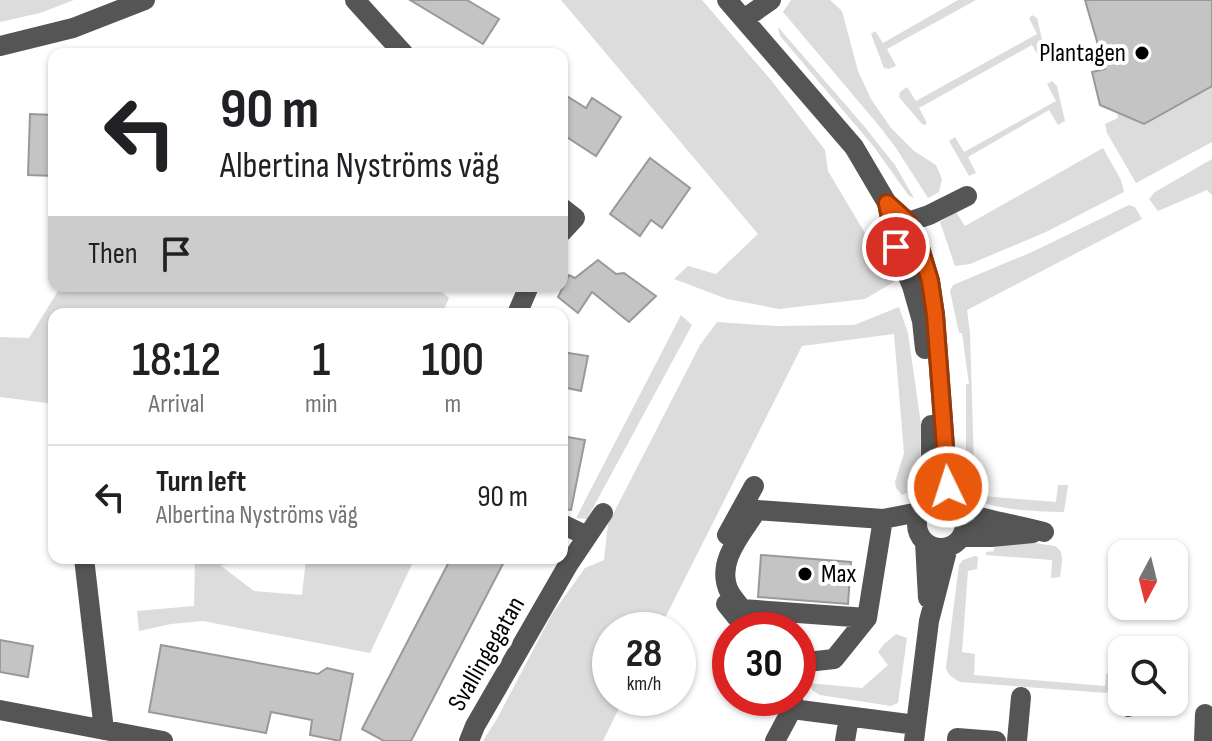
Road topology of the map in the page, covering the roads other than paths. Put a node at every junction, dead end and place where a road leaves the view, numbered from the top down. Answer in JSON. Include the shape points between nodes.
{"nodes":[{"id":1,"x":145,"y":0,"type":"edge"},
{"id":2,"x":355,"y":0,"type":"edge"},
{"id":3,"x":727,"y":0,"type":"edge"},
{"id":4,"x":771,"y":0,"type":"edge"},
{"id":5,"x":744,"y":19,"type":"junction"},
{"id":6,"x":0,"y":46,"type":"edge"},
{"id":7,"x":399,"y":48,"type":"edge"},
{"id":8,"x":967,"y":196,"type":"dead end"},
{"id":9,"x":887,"y":203,"type":"junction"},
{"id":10,"x":908,"y":222,"type":"junction"},
{"id":11,"x":754,"y":486,"type":"dead end"},
{"id":12,"x":924,"y":507,"type":"junction"},
{"id":13,"x":959,"y":508,"type":"junction"},
{"id":14,"x":603,"y":513,"type":"dead end"},
{"id":15,"x":883,"y":519,"type":"junction"},
{"id":16,"x":568,"y":527,"type":"edge"},
{"id":17,"x":587,"y":536,"type":"junction"},
{"id":18,"x":923,"y":540,"type":"junction"},
{"id":19,"x":955,"y":542,"type":"junction"},
{"id":20,"x":85,"y":564,"type":"edge"},
{"id":21,"x":733,"y":612,"type":"edge"},
{"id":22,"x":867,"y":618,"type":"junction"},
{"id":23,"x":929,"y":621,"type":"junction"},
{"id":24,"x":816,"y":661,"type":"edge"},
{"id":25,"x":1021,"y":697,"type":"dead end"},
{"id":26,"x":816,"y":709,"type":"edge"},
{"id":27,"x":0,"y":710,"type":"edge"},
{"id":28,"x":1205,"y":714,"type":"dead end"},
{"id":29,"x":787,"y":716,"type":"edge"},
{"id":30,"x":849,"y":717,"type":"junction"},
{"id":31,"x":916,"y":724,"type":"edge"},
{"id":32,"x":104,"y":730,"type":"junction"},
{"id":33,"x":163,"y":741,"type":"edge"},
{"id":34,"x":469,"y":741,"type":"edge"},
{"id":35,"x":775,"y":741,"type":"edge"},
{"id":36,"x":845,"y":741,"type":"edge"},
{"id":37,"x":957,"y":741,"type":"edge"},
{"id":38,"x":996,"y":741,"type":"edge"},
{"id":39,"x":1017,"y":741,"type":"edge"},
{"id":40,"x":1204,"y":741,"type":"edge"}],
"edges":[{"from":1,"to":6,"type":"street","via":[[73,28]]},
{"from":2,"to":7,"type":"street"},
{"from":3,"to":5,"type":"street"},
{"from":4,"to":5,"type":"street"},
{"from":5,"to":9,"type":"street","via":[[854,147]]},
{"from":8,"to":10,"type":"street"},
{"from":9,"to":10,"type":"street"},
{"from":9,"to":12,"type":"street","via":[[922,321],[931,413],[931,488]]},
{"from":10,"to":13,"type":"street","via":[[930,281],[948,487]]},
{"from":11,"to":21,"type":"street","via":[[713,561],[714,589]]},
{"from":12,"to":13,"type":"street","via":[[940,499]]},
{"from":12,"to":15,"type":"street"},
{"from":12,"to":18,"type":"street","via":[[916,527]]},
{"from":13,"to":19,"type":"street","via":[[965,528]]},
{"from":13,"to":19,"type":"street","via":[[979,518],[1044,532]]},
{"from":14,"to":17,"type":"street","name":"Svallingegatan"},
{"from":15,"to":18,"type":"street"},
{"from":15,"to":22,"type":"street"},
{"from":15,"to":22,"type":"street","via":[[757,510],[728,555],[725,572],[728,590],[742,609]]},
{"from":16,"to":17,"type":"street"},
{"from":17,"to":34,"type":"street","name":"Svallingegatan"},
{"from":18,"to":19,"type":"street","via":[[940,548]]},
{"from":18,"to":23,"type":"street"},
{"from":19,"to":23,"type":"street"},
{"from":20,"to":32,"type":"street"},
{"from":22,"to":24,"type":"street","via":[[834,659]]},
{"from":23,"to":31,"type":"street"},
{"from":25,"to":39,"type":"street"},
{"from":26,"to":30,"type":"street"},
{"from":27,"to":32,"type":"street"},
{"from":28,"to":40,"type":"street"},
{"from":29,"to":35,"type":"street"},
{"from":30,"to":31,"type":"street"},
{"from":30,"to":36,"type":"street"},
{"from":32,"to":33,"type":"street"},
{"from":37,"to":38,"type":"street"}]}
